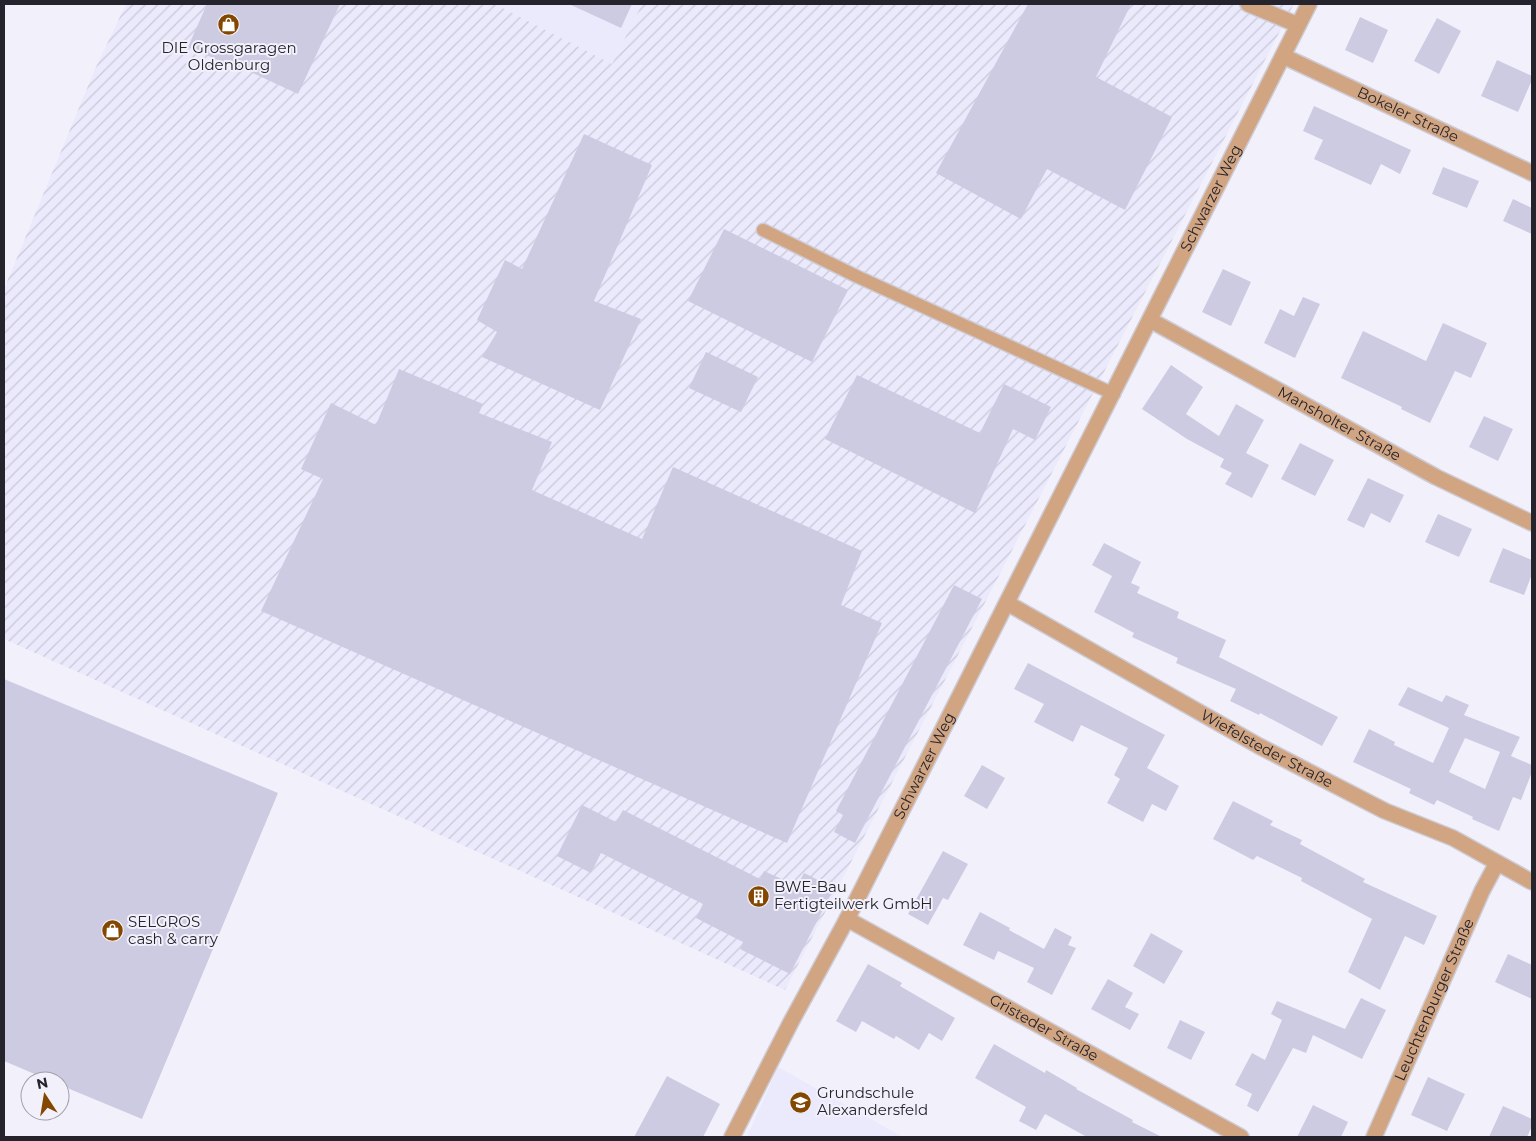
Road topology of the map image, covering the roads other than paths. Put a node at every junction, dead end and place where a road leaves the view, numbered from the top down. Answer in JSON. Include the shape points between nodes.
{"nodes":[{"id":1,"x":1248,"y":4,"type":"edge"},
{"id":2,"x":1309,"y":4,"type":"edge"},
{"id":3,"x":1298,"y":25,"type":"junction"},
{"id":4,"x":1283,"y":56,"type":"junction"},
{"id":5,"x":1532,"y":173,"type":"edge"},
{"id":6,"x":763,"y":230,"type":"dead end"},
{"id":7,"x":1150,"y":320,"type":"junction"},
{"id":8,"x":1114,"y":394,"type":"junction"},
{"id":9,"x":1532,"y":523,"type":"edge"},
{"id":10,"x":1007,"y":603,"type":"junction"},
{"id":11,"x":1497,"y":863,"type":"junction"},
{"id":12,"x":1532,"y":882,"type":"edge"},
{"id":13,"x":847,"y":919,"type":"junction"},
{"id":14,"x":732,"y":1137,"type":"edge"},
{"id":15,"x":1241,"y":1137,"type":"edge"},
{"id":16,"x":1374,"y":1137,"type":"edge"}],
"edges":[{"from":1,"to":3,"type":"street"},
{"from":2,"to":3,"type":"street","name":"Schwarzer Weg"},
{"from":3,"to":4,"type":"street","name":"Schwarzer Weg"},
{"from":4,"to":5,"type":"street","name":"Bokeler Straße"},
{"from":4,"to":7,"type":"street","name":"Schwarzer Weg"},
{"from":6,"to":8,"type":"lane"},
{"from":7,"to":8,"type":"street","name":"Schwarzer Weg"},
{"from":7,"to":9,"type":"street","name":"Mansholter Straße","via":[[1436,477]]},
{"from":8,"to":10,"type":"street","name":"Schwarzer Weg"},
{"from":10,"to":11,"type":"street","name":"Wiefelsteder Straße","via":[[1258,746],[1385,810],[1453,838]]},
{"from":10,"to":13,"type":"street","name":"Schwarzer Weg"},
{"from":11,"to":12,"type":"street","name":"Wiefelsteder Straße"},
{"from":11,"to":16,"type":"street","name":"Leuchtenburger Straße","via":[[1482,890]]},
{"from":13,"to":14,"type":"street","name":"Schwarzer Weg"},
{"from":13,"to":15,"type":"street","name":"Gristeder Straße"}]}
